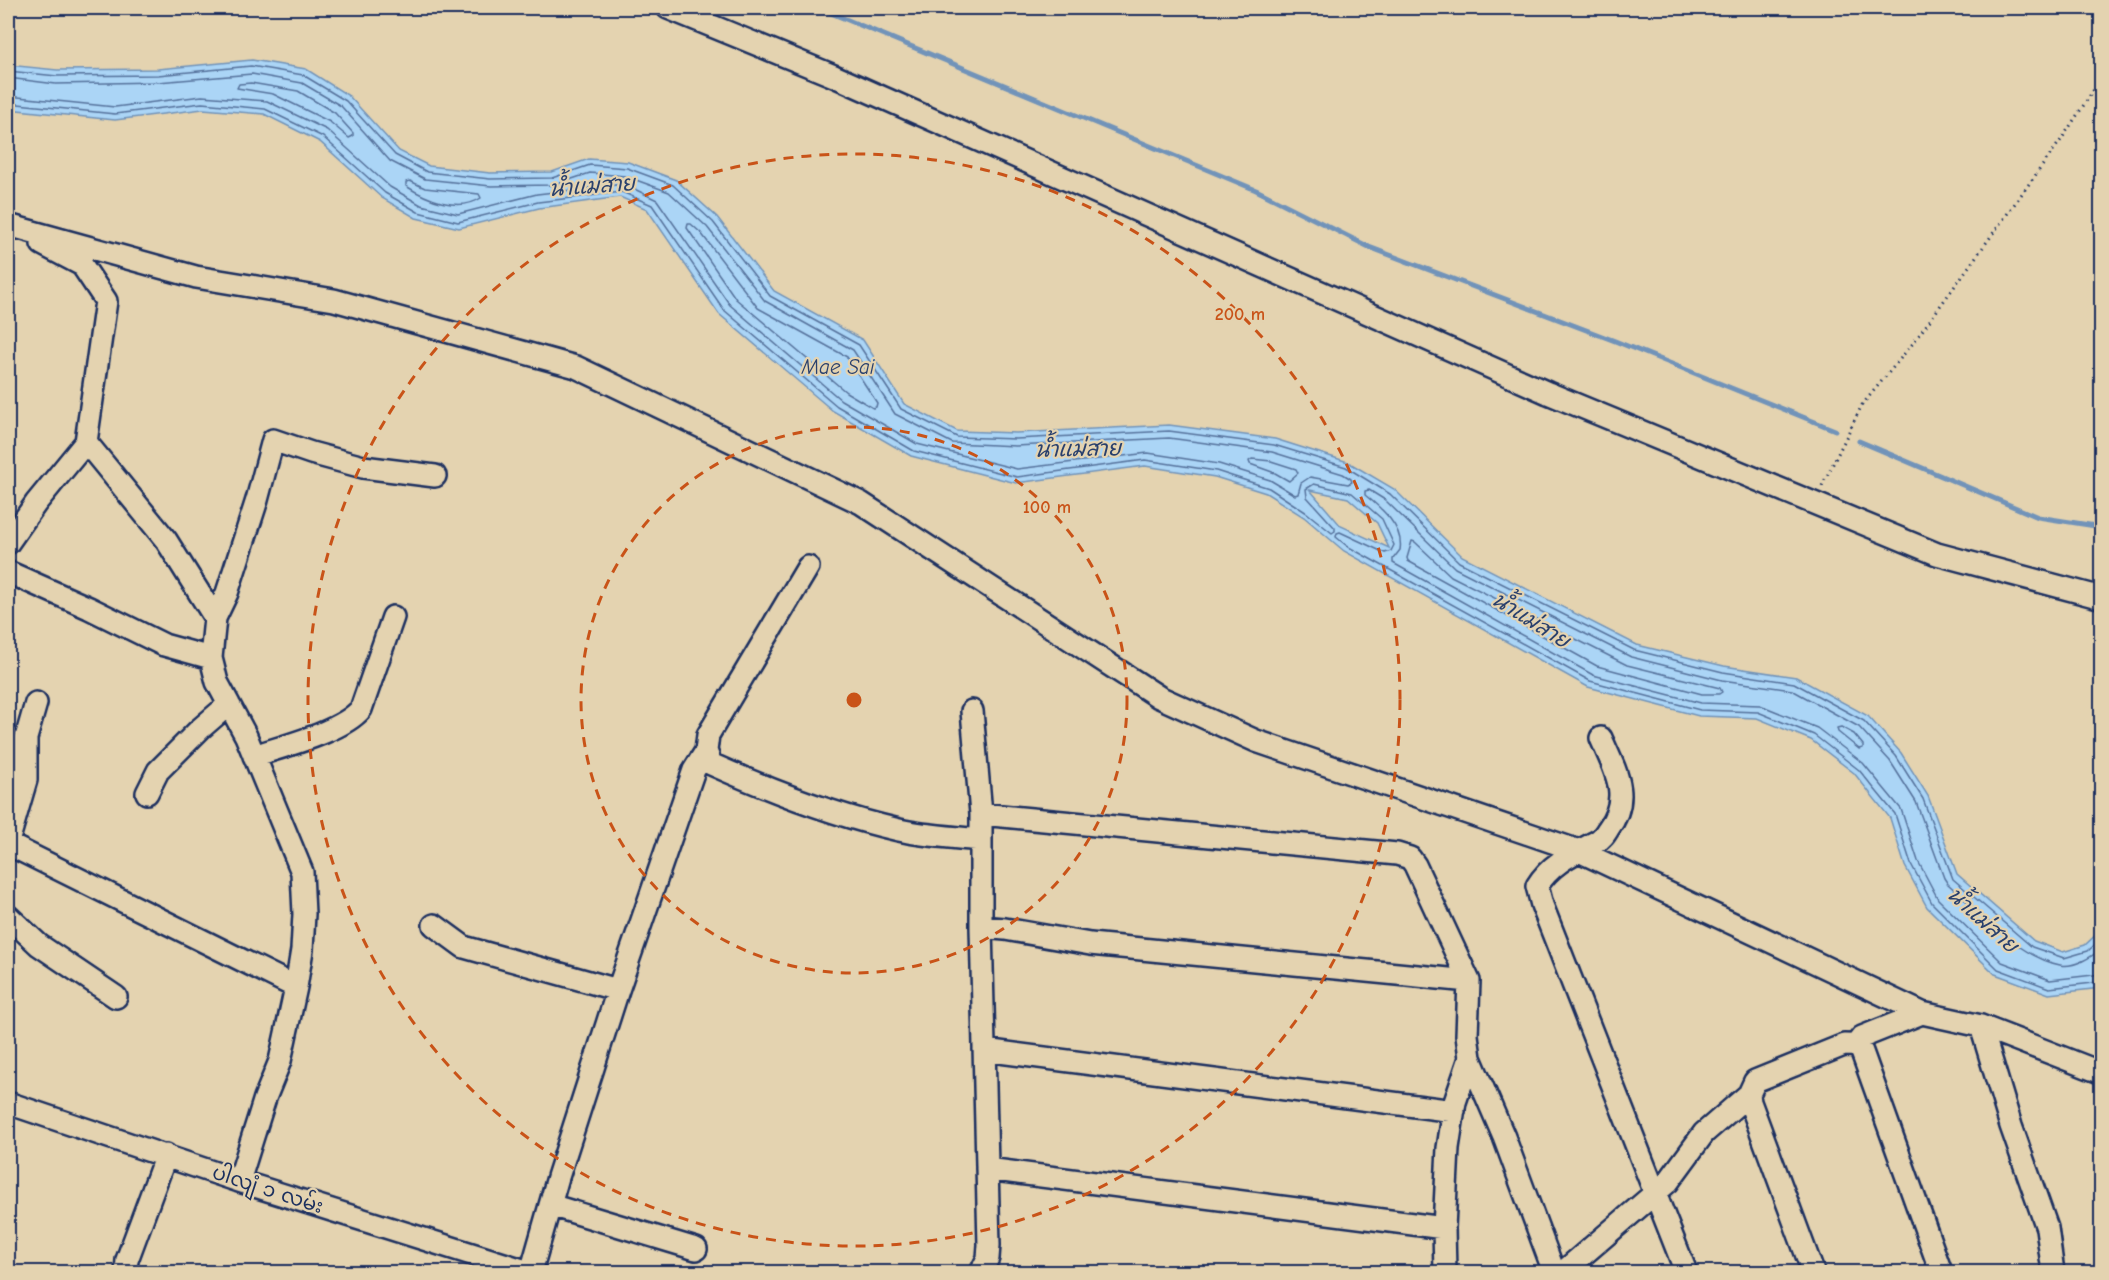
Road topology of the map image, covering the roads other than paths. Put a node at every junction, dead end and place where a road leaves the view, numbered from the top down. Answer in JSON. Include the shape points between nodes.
{"nodes":[{"id":1,"x":668,"y":8,"type":"edge"},
{"id":2,"x":8,"y":225,"type":"edge"},
{"id":3,"x":86,"y":442,"type":"junction"},
{"id":4,"x":435,"y":476,"type":"dead end"},
{"id":5,"x":8,"y":543,"type":"edge"},
{"id":6,"x":808,"y":567,"type":"dead end"},
{"id":7,"x":8,"y":572,"type":"edge"},
{"id":8,"x":2102,"y":598,"type":"edge"},
{"id":9,"x":393,"y":617,"type":"dead end"},
{"id":10,"x":215,"y":618,"type":"junction"},
{"id":11,"x":211,"y":657,"type":"junction"},
{"id":12,"x":36,"y":703,"type":"dead end"},
{"id":13,"x":229,"y":704,"type":"junction"},
{"id":14,"x":972,"y":711,"type":"dead end"},
{"id":15,"x":1601,"y":738,"type":"dead end"},
{"id":16,"x":706,"y":751,"type":"junction"},
{"id":17,"x":254,"y":756,"type":"junction"},
{"id":18,"x":147,"y":793,"type":"dead end"},
{"id":19,"x":981,"y":814,"type":"junction"},
{"id":20,"x":981,"y":840,"type":"junction"},
{"id":21,"x":8,"y":843,"type":"edge"},
{"id":22,"x":1579,"y":851,"type":"junction"},
{"id":23,"x":8,"y":915,"type":"edge"},
{"id":24,"x":434,"y":924,"type":"dead end"},
{"id":25,"x":981,"y":927,"type":"junction"},
{"id":26,"x":1469,"y":981,"type":"junction"},
{"id":27,"x":296,"y":987,"type":"junction"},
{"id":28,"x":618,"y":990,"type":"junction"},
{"id":29,"x":116,"y":997,"type":"dead end"},
{"id":30,"x":1922,"y":1013,"type":"junction"},
{"id":31,"x":1981,"y":1026,"type":"junction"},
{"id":32,"x":1856,"y":1046,"type":"junction"},
{"id":33,"x":984,"y":1050,"type":"junction"},
{"id":34,"x":1470,"y":1058,"type":"junction"},
{"id":35,"x":2102,"y":1073,"type":"edge"},
{"id":36,"x":1749,"y":1094,"type":"junction"},
{"id":37,"x":8,"y":1103,"type":"edge"},
{"id":38,"x":1454,"y":1111,"type":"junction"},
{"id":39,"x":166,"y":1155,"type":"junction"},
{"id":40,"x":987,"y":1169,"type":"junction"},
{"id":41,"x":239,"y":1181,"type":"junction"},
{"id":42,"x":1656,"y":1192,"type":"junction"},
{"id":43,"x":550,"y":1205,"type":"junction"},
{"id":44,"x":1444,"y":1228,"type":"junction"},
{"id":45,"x":696,"y":1249,"type":"dead end"},
{"id":46,"x":126,"y":1272,"type":"edge"},
{"id":47,"x":530,"y":1272,"type":"edge"},
{"id":48,"x":981,"y":1272,"type":"edge"},
{"id":49,"x":1445,"y":1272,"type":"edge"},
{"id":50,"x":1554,"y":1272,"type":"edge"},
{"id":51,"x":1563,"y":1272,"type":"edge"},
{"id":52,"x":1686,"y":1272,"type":"edge"},
{"id":53,"x":1813,"y":1272,"type":"edge"},
{"id":54,"x":1941,"y":1272,"type":"edge"},
{"id":55,"x":2053,"y":1272,"type":"edge"}],
"edges":[{"from":1,"to":8,"type":"street","via":[[834,76],[1538,388],[1813,503],[1937,554]]},
{"from":2,"to":3,"type":"street","via":[[82,265],[106,301]]},
{"from":2,"to":22,"type":"street","via":[[196,277],[334,300],[576,367],[861,503],[1159,697],[1256,741]]},
{"from":3,"to":5,"type":"street"},
{"from":3,"to":10,"type":"street","via":[[166,540]]},
{"from":4,"to":10,"type":"street","via":[[363,467],[273,440],[227,593]]},
{"from":6,"to":16,"type":"street","via":[[708,735]]},
{"from":7,"to":11,"type":"street","via":[[164,645]]},
{"from":9,"to":17,"type":"street","via":[[361,709],[353,718]]},
{"from":10,"to":11,"type":"street"},
{"from":11,"to":13,"type":"street"},
{"from":12,"to":21,"type":"street","via":[[26,738],[26,780]]},
{"from":13,"to":17,"type":"street"},
{"from":13,"to":18,"type":"street","via":[[158,771]]},
{"from":14,"to":19,"type":"street"},
{"from":15,"to":22,"type":"street","via":[[1620,782],[1620,805],[1600,841]]},
{"from":16,"to":20,"type":"street","via":[[711,764],[854,818],[900,831]]},
{"from":16,"to":28,"type":"street","via":[[694,770]]},
{"from":17,"to":27,"type":"street","via":[[302,872],[304,914]]},
{"from":19,"to":20,"type":"street"},
{"from":19,"to":26,"type":"street","via":[[1410,858]]},
{"from":20,"to":25,"type":"street"},
{"from":21,"to":27,"type":"street"},
{"from":22,"to":30,"type":"street"},
{"from":22,"to":42,"type":"street","via":[[1556,864],[1537,886]]},
{"from":23,"to":29,"type":"street","via":[[39,945]]},
{"from":24,"to":28,"type":"street","via":[[464,947]]},
{"from":25,"to":26,"type":"street","via":[[1090,944]]},
{"from":25,"to":33,"type":"street"},
{"from":26,"to":34,"type":"street"},
{"from":27,"to":41,"type":"street","via":[[280,1061]]},
{"from":28,"to":43,"type":"street"},
{"from":30,"to":31,"type":"street"},
{"from":30,"to":32,"type":"street","via":[[1862,1037]]},
{"from":31,"to":35,"type":"street"},
{"from":31,"to":55,"type":"street","via":[[2047,1228]]},
{"from":32,"to":36,"type":"street","via":[[1845,1045],[1755,1081]]},
{"from":32,"to":54,"type":"street","via":[[1863,1052]]},
{"from":33,"to":38,"type":"street"},
{"from":33,"to":40,"type":"street"},
{"from":34,"to":38,"type":"street"},
{"from":34,"to":50,"type":"street"},
{"from":36,"to":42,"type":"street","via":[[1704,1133]]},
{"from":36,"to":53,"type":"street"},
{"from":37,"to":39,"type":"street","name":"ပါလျံ ၁ လမ်း"},
{"from":38,"to":44,"type":"street"},
{"from":39,"to":41,"type":"street","name":"ပါလျံ ၁ လမ်း"},
{"from":39,"to":46,"type":"street"},
{"from":40,"to":44,"type":"street"},
{"from":40,"to":48,"type":"street","via":[[989,1245]]},
{"from":41,"to":47,"type":"street","name":"ပါလျံ ၁ လမ်း"},
{"from":42,"to":51,"type":"street"},
{"from":42,"to":52,"type":"street"},
{"from":43,"to":45,"type":"street"},
{"from":43,"to":47,"type":"street"},
{"from":44,"to":49,"type":"street"}]}
